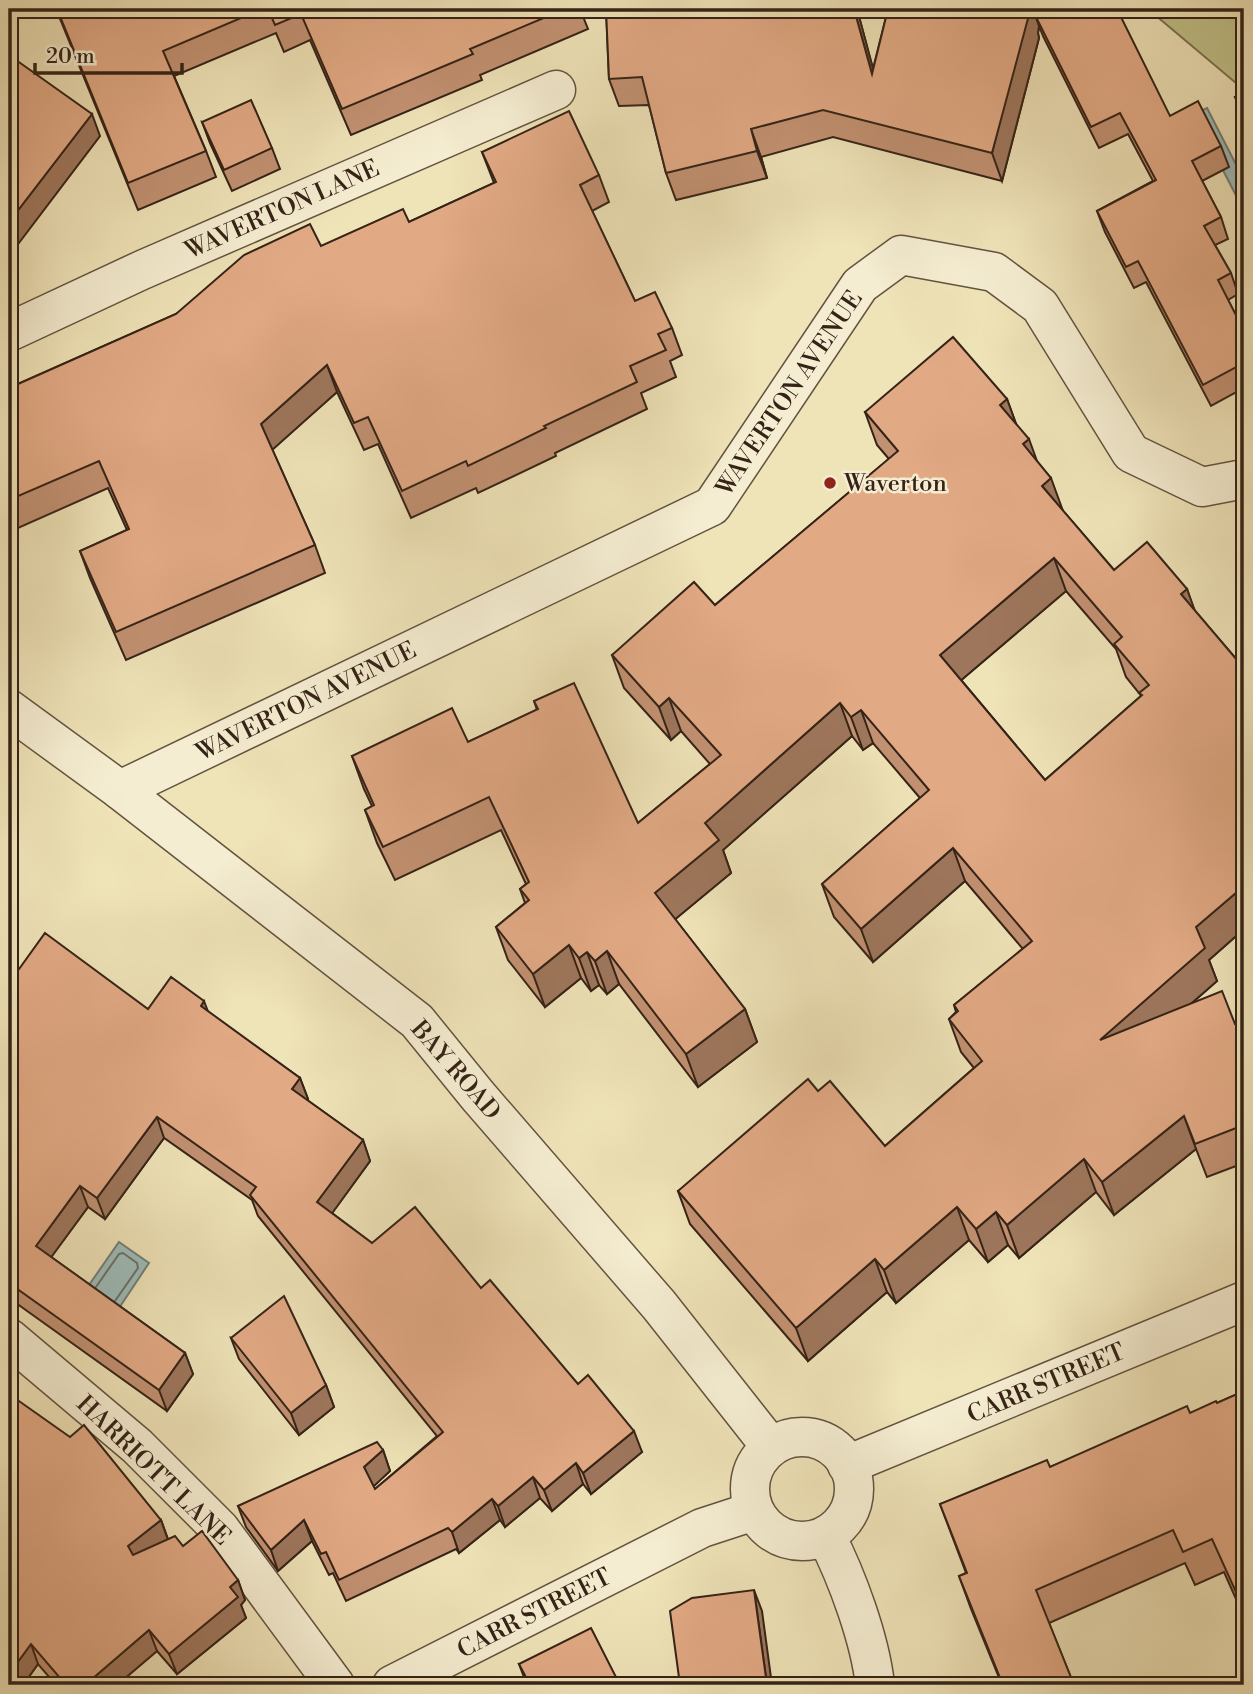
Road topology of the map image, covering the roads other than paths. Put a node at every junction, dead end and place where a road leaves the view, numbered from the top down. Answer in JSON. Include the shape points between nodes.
{"nodes":[{"id":1,"x":556,"y":90,"type":"dead end"},
{"id":2,"x":9,"y":332,"type":"edge"},
{"id":3,"x":1244,"y":479,"type":"edge"},
{"id":4,"x":9,"y":709,"type":"edge"},
{"id":5,"x":120,"y":790,"type":"junction"},
{"id":6,"x":1244,"y":1301,"type":"edge"},
{"id":7,"x":9,"y":1338,"type":"edge"},
{"id":8,"x":771,"y":1447,"type":"junction"},
{"id":9,"x":847,"y":1465,"type":"junction"},
{"id":10,"x":754,"y":1511,"type":"junction"},
{"id":11,"x":826,"y":1536,"type":"junction"},
{"id":12,"x":335,"y":1685,"type":"edge"},
{"id":13,"x":392,"y":1685,"type":"edge"},
{"id":14,"x":875,"y":1685,"type":"edge"}],
"edges":[{"from":1,"to":2,"type":"street","name":"WAVERTON LANE"},
{"from":3,"to":5,"type":"street","name":"WAVERTON AVENUE","via":[[1202,487],[1131,453],[1040,306],[994,272],[901,255],[860,285],[712,506]]},
{"from":4,"to":5,"type":"street","name":"BAY ROAD"},
{"from":5,"to":8,"type":"street","name":"BAY ROAD","via":[[417,1021],[659,1304]]},
{"from":6,"to":9,"type":"street","name":"CARR STREET"},
{"from":7,"to":12,"type":"street","name":"HARRIOTT LANE","via":[[137,1446],[220,1529]]},
{"from":8,"to":9,"type":"street","via":[[787,1439],[822,1441]]},
{"from":8,"to":10,"type":"street","via":[[751,1475]]},
{"from":9,"to":11,"type":"street","via":[[853,1497],[839,1526]]},
{"from":10,"to":11,"type":"street","via":[[763,1525],[793,1541]]},
{"from":10,"to":13,"type":"street","name":"CARR STREET","via":[[702,1528]]},
{"from":11,"to":14,"type":"street","via":[[860,1621]]}]}
